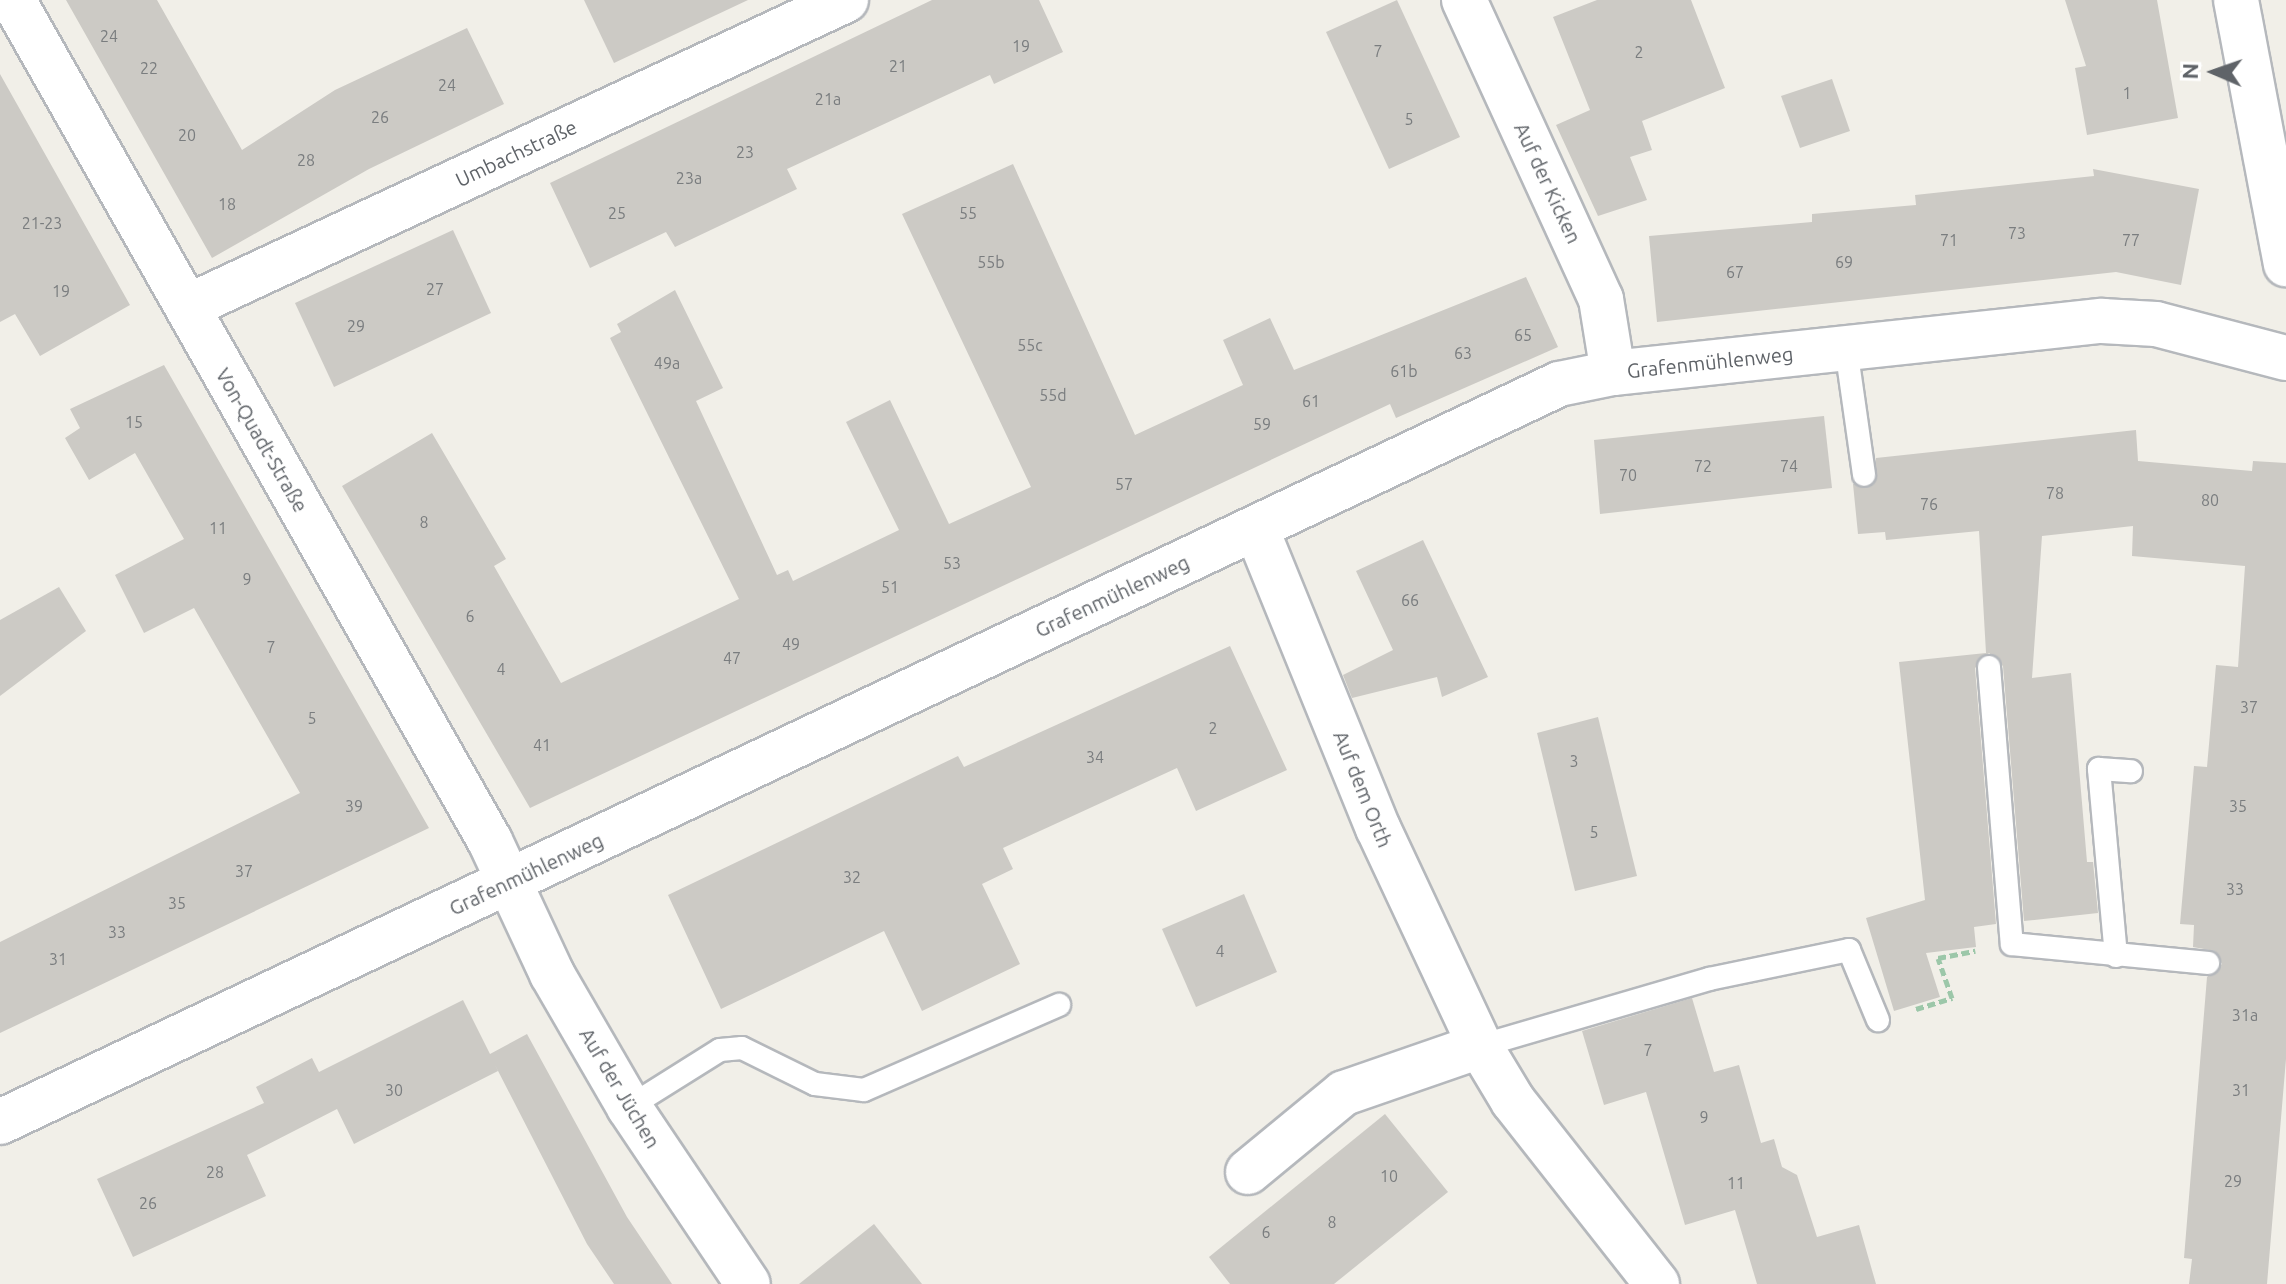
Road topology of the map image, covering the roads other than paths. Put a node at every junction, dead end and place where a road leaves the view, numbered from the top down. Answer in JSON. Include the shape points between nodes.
{"nodes":[{"id":1,"x":13,"y":0,"type":"edge"},
{"id":2,"x":846,"y":0,"type":"edge"},
{"id":3,"x":1464,"y":0,"type":"edge"},
{"id":4,"x":2236,"y":0,"type":"edge"},
{"id":5,"x":773,"y":15,"type":"edge"},
{"id":6,"x":2286,"y":264,"type":"edge"},
{"id":7,"x":187,"y":307,"type":"junction"},
{"id":8,"x":2283,"y":347,"type":"edge"},
{"id":9,"x":1846,"y":348,"type":"junction"},
{"id":10,"x":1613,"y":373,"type":"junction"},
{"id":11,"x":1864,"y":475,"type":"dead end"},
{"id":12,"x":1256,"y":528,"type":"junction"},
{"id":13,"x":1989,"y":667,"type":"dead end"},
{"id":14,"x":2131,"y":771,"type":"dead end"},
{"id":15,"x":509,"y":882,"type":"junction"},
{"id":16,"x":2116,"y":956,"type":"junction"},
{"id":17,"x":2208,"y":963,"type":"dead end"},
{"id":18,"x":1059,"y":1005,"type":"dead end"},
{"id":19,"x":1878,"y":1020,"type":"road end"},
{"id":20,"x":1480,"y":1046,"type":"junction"},
{"id":21,"x":629,"y":1107,"type":"junction"},
{"id":22,"x":0,"y":1122,"type":"edge"},
{"id":23,"x":1248,"y":1172,"type":"dead end"},
{"id":24,"x":1648,"y":1281,"type":"edge"},
{"id":25,"x":748,"y":1284,"type":"edge"}],
"edges":[{"from":1,"to":7,"type":"street","name":"Von-Quadt-Straße"},
{"from":2,"to":5,"type":"street","name":"Umbachstraße"},
{"from":3,"to":10,"type":"street","name":"Auf der Kicken","via":[[1601,299]]},
{"from":4,"to":6,"type":"street"},
{"from":5,"to":7,"type":"street","name":"Umbachstraße"},
{"from":7,"to":15,"type":"street","name":"Von-Quadt-Straße"},
{"from":8,"to":9,"type":"street","name":"Grafenmühlenweg","via":[[2156,324],[2102,321]]},
{"from":9,"to":10,"type":"street","name":"Grafenmühlenweg"},
{"from":9,"to":11,"type":"lane"},
{"from":10,"to":12,"type":"street","name":"Grafenmühlenweg","via":[[1559,384]]},
{"from":12,"to":15,"type":"street","name":"Grafenmühlenweg"},
{"from":12,"to":20,"type":"street","name":"Auf dem Orth","via":[[1378,828]]},
{"from":13,"to":16,"type":"lane","via":[[2012,944]]},
{"from":14,"to":16,"type":"lane","via":[[2099,769]]},
{"from":15,"to":21,"type":"street","name":"Auf der Jüchen","via":[[552,974]]},
{"from":15,"to":22,"type":"street","name":"Grafenmühlenweg"},
{"from":16,"to":17,"type":"lane"},
{"from":18,"to":21,"type":"lane","via":[[864,1090],[815,1084],[742,1048],[720,1050]]},
{"from":19,"to":20,"type":"lane","via":[[1849,950],[1709,979]]},
{"from":20,"to":23,"type":"street","via":[[1344,1093]]},
{"from":20,"to":24,"type":"street","name":"Auf dem Orth","via":[[1513,1101]]},
{"from":21,"to":25,"type":"street","name":"Auf der Jüchen"}]}
